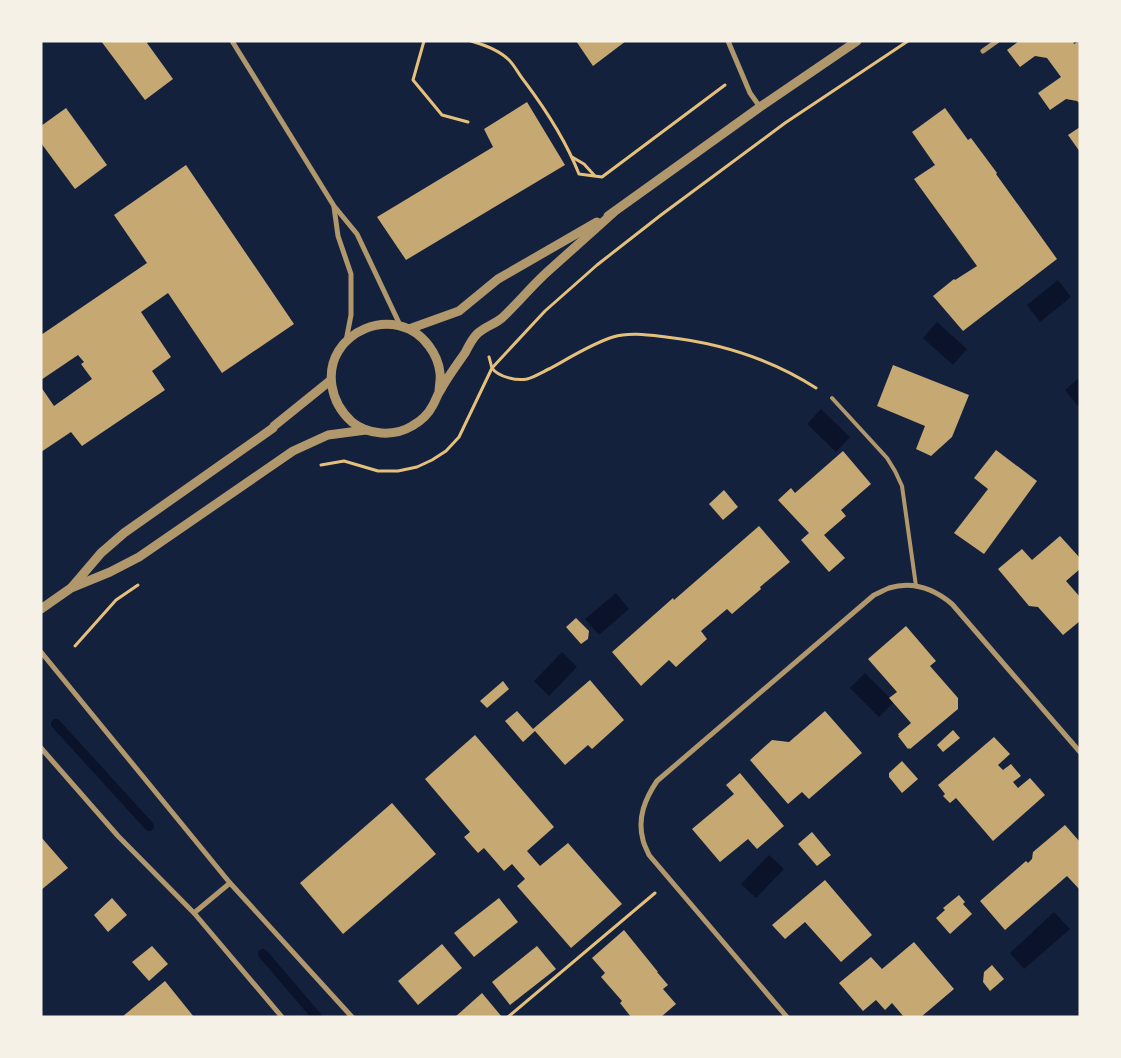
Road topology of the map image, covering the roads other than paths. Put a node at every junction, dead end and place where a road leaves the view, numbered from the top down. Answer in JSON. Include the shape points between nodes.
{"nodes":[{"id":1,"x":232,"y":41,"type":"edge"},
{"id":2,"x":728,"y":41,"type":"edge"},
{"id":3,"x":857,"y":41,"type":"edge"},
{"id":4,"x":996,"y":41,"type":"edge"},
{"id":5,"x":983,"y":51,"type":"dead end"},
{"id":6,"x":760,"y":107,"type":"junction"},
{"id":7,"x":334,"y":206,"type":"junction"},
{"id":8,"x":612,"y":213,"type":"junction"},
{"id":9,"x":400,"y":325,"type":"junction"},
{"id":10,"x":409,"y":329,"type":"junction"},
{"id":11,"x":346,"y":341,"type":"junction"},
{"id":12,"x":331,"y":380,"type":"junction"},
{"id":13,"x":439,"y":392,"type":"junction"},
{"id":14,"x":832,"y":398,"type":"road end"},
{"id":15,"x":367,"y":430,"type":"junction"},
{"id":16,"x":916,"y":586,"type":"junction"},
{"id":17,"x":71,"y":588,"type":"junction"},
{"id":18,"x":41,"y":610,"type":"edge"},
{"id":19,"x":41,"y":652,"type":"edge"},
{"id":20,"x":41,"y":748,"type":"edge"},
{"id":21,"x":1080,"y":752,"type":"edge"},
{"id":22,"x":230,"y":883,"type":"junction"},
{"id":23,"x":194,"y":913,"type":"junction"},
{"id":24,"x":282,"y":1017,"type":"edge"},
{"id":25,"x":352,"y":1017,"type":"edge"},
{"id":26,"x":787,"y":1017,"type":"edge"}],
"edges":[{"from":1,"to":7,"type":"street"},
{"from":2,"to":6,"type":"street","via":[[750,93]]},
{"from":3,"to":6,"type":"street"},
{"from":4,"to":5,"type":"street"},
{"from":6,"to":8,"type":"street"},
{"from":7,"to":9,"type":"street","via":[[357,234]]},
{"from":7,"to":11,"type":"street","via":[[338,236],[351,274],[351,315]]},
{"from":8,"to":10,"type":"street","via":[[498,279],[460,311]]},
{"from":8,"to":13,"type":"street","via":[[544,275],[501,320],[478,333]]},
{"from":9,"to":10,"type":"street"},
{"from":9,"to":11,"type":"street","via":[[371,326]]},
{"from":10,"to":13,"type":"street","via":[[436,355]]},
{"from":11,"to":12,"type":"street","via":[[335,359]]},
{"from":12,"to":15,"type":"street","via":[[333,396],[341,410],[352,422]]},
{"from":12,"to":17,"type":"street","via":[[273,428],[124,533],[101,553]]},
{"from":13,"to":15,"type":"street","via":[[433,406],[411,427],[397,432]]},
{"from":14,"to":16,"type":"lane","via":[[895,470],[902,486]]},
{"from":15,"to":17,"type":"street","via":[[328,435],[293,451],[140,557]]},
{"from":16,"to":21,"type":"street","via":[[930,589],[952,604]]},
{"from":16,"to":26,"type":"street","via":[[889,588],[874,595],[657,781],[642,809],[643,840],[649,855]]},
{"from":17,"to":18,"type":"street"},
{"from":19,"to":22,"type":"street"},
{"from":20,"to":23,"type":"street","via":[[118,836]]},
{"from":22,"to":23,"type":"street"},
{"from":22,"to":25,"type":"street"},
{"from":23,"to":24,"type":"street"}]}
